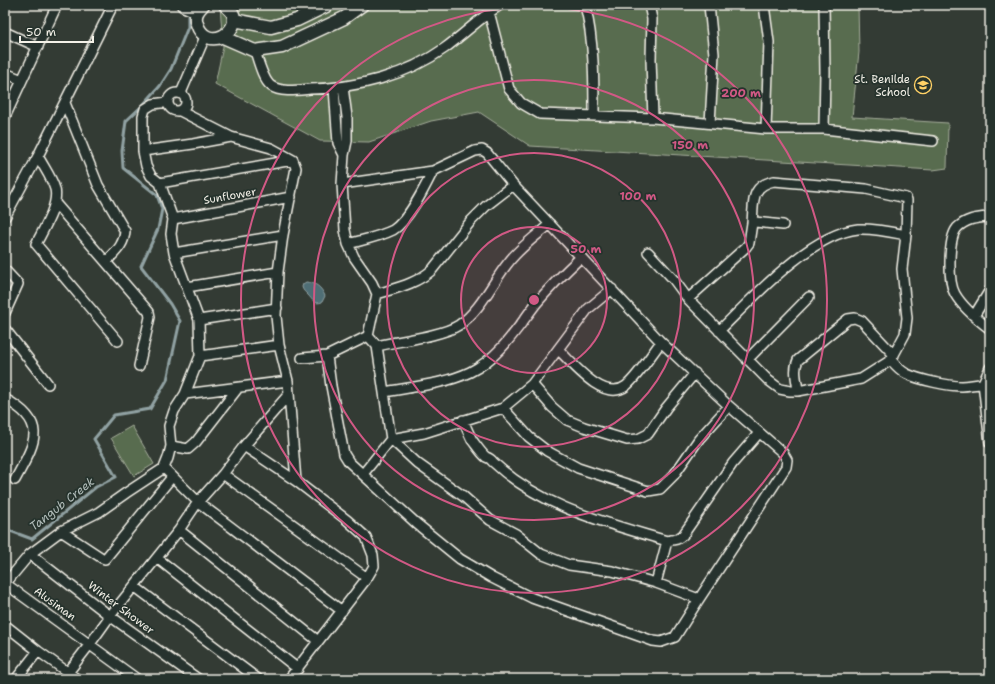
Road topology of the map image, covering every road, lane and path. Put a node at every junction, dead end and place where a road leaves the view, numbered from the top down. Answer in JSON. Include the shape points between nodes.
{"nodes":[{"id":1,"x":57,"y":5,"type":"edge"},
{"id":2,"x":113,"y":5,"type":"edge"},
{"id":3,"x":182,"y":5,"type":"edge"},
{"id":4,"x":226,"y":5,"type":"edge"},
{"id":5,"x":328,"y":5,"type":"edge"},
{"id":6,"x":362,"y":5,"type":"edge"},
{"id":7,"x":500,"y":5,"type":"edge"},
{"id":8,"x":585,"y":5,"type":"edge"},
{"id":9,"x":649,"y":5,"type":"edge"},
{"id":10,"x":709,"y":5,"type":"edge"},
{"id":11,"x":764,"y":5,"type":"edge"},
{"id":12,"x":824,"y":5,"type":"edge"},
{"id":13,"x":200,"y":8,"type":"edge"},
{"id":14,"x":489,"y":12,"type":"junction"},
{"id":15,"x":234,"y":20,"type":"junction"},
{"id":16,"x":5,"y":32,"type":"edge"},
{"id":17,"x":205,"y":37,"type":"junction"},
{"id":18,"x":222,"y":37,"type":"junction"},
{"id":19,"x":38,"y":47,"type":"junction"},
{"id":20,"x":255,"y":51,"type":"junction"},
{"id":21,"x":5,"y":73,"type":"edge"},
{"id":22,"x":22,"y":80,"type":"junction"},
{"id":23,"x":339,"y":88,"type":"junction"},
{"id":24,"x":181,"y":93,"type":"junction"},
{"id":25,"x":168,"y":102,"type":"junction"},
{"id":26,"x":65,"y":103,"type":"junction"},
{"id":27,"x":180,"y":111,"type":"junction"},
{"id":28,"x":6,"y":114,"type":"edge"},
{"id":29,"x":594,"y":116,"type":"junction"},
{"id":30,"x":653,"y":118,"type":"junction"},
{"id":31,"x":710,"y":123,"type":"junction"},
{"id":32,"x":766,"y":129,"type":"junction"},
{"id":33,"x":824,"y":129,"type":"junction"},
{"id":34,"x":231,"y":137,"type":"junction"},
{"id":35,"x":933,"y":141,"type":"dead end"},
{"id":36,"x":143,"y":151,"type":"junction"},
{"id":37,"x":38,"y":156,"type":"junction"},
{"id":38,"x":293,"y":160,"type":"junction"},
{"id":39,"x":432,"y":170,"type":"junction"},
{"id":40,"x":160,"y":183,"type":"junction"},
{"id":41,"x":342,"y":184,"type":"junction"},
{"id":42,"x":513,"y":185,"type":"junction"},
{"id":43,"x":291,"y":197,"type":"junction"},
{"id":44,"x":55,"y":203,"type":"junction"},
{"id":45,"x":5,"y":218,"type":"edge"},
{"id":46,"x":173,"y":218,"type":"junction"},
{"id":47,"x":990,"y":218,"type":"edge"},
{"id":48,"x":752,"y":223,"type":"junction"},
{"id":49,"x":550,"y":224,"type":"junction"},
{"id":50,"x":783,"y":225,"type":"dead end"},
{"id":51,"x":283,"y":235,"type":"junction"},
{"id":52,"x":906,"y":235,"type":"junction"},
{"id":53,"x":348,"y":244,"type":"junction"},
{"id":54,"x":174,"y":252,"type":"junction"},
{"id":55,"x":648,"y":252,"type":"dead end"},
{"id":56,"x":581,"y":257,"type":"junction"},
{"id":57,"x":106,"y":262,"type":"junction"},
{"id":58,"x":5,"y":270,"type":"edge"},
{"id":59,"x":278,"y":272,"type":"junction"},
{"id":60,"x":187,"y":287,"type":"junction"},
{"id":61,"x":612,"y":289,"type":"junction"},
{"id":62,"x":990,"y":290,"type":"edge"},
{"id":63,"x":376,"y":294,"type":"junction"},
{"id":64,"x":809,"y":297,"type":"dead end"},
{"id":65,"x":688,"y":299,"type":"junction"},
{"id":66,"x":276,"y":308,"type":"junction"},
{"id":67,"x":5,"y":313,"type":"edge"},
{"id":68,"x":974,"y":316,"type":"junction"},
{"id":69,"x":199,"y":320,"type":"junction"},
{"id":70,"x":5,"y":329,"type":"edge"},
{"id":71,"x":990,"y":329,"type":"edge"},
{"id":72,"x":719,"y":331,"type":"junction"},
{"id":73,"x":368,"y":336,"type":"junction"},
{"id":74,"x":118,"y":341,"type":"dead end"},
{"id":75,"x":661,"y":342,"type":"junction"},
{"id":76,"x":279,"y":345,"type":"junction"},
{"id":77,"x":377,"y":346,"type":"junction"},
{"id":78,"x":558,"y":349,"type":"junction"},
{"id":79,"x":200,"y":356,"type":"junction"},
{"id":80,"x":327,"y":356,"type":"junction"},
{"id":81,"x":892,"y":357,"type":"junction"},
{"id":82,"x":302,"y":358,"type":"dead end"},
{"id":83,"x":747,"y":360,"type":"junction"},
{"id":84,"x":139,"y":366,"type":"dead end"},
{"id":85,"x":990,"y":368,"type":"edge"},
{"id":86,"x":695,"y":373,"type":"junction"},
{"id":87,"x":288,"y":381,"type":"junction"},
{"id":88,"x":48,"y":384,"type":"dead end"},
{"id":89,"x":532,"y":384,"type":"junction"},
{"id":90,"x":987,"y":384,"type":"edge"},
{"id":91,"x":238,"y":388,"type":"junction"},
{"id":92,"x":798,"y":391,"type":"junction"},
{"id":93,"x":384,"y":392,"type":"junction"},
{"id":94,"x":184,"y":394,"type":"junction"},
{"id":95,"x":289,"y":394,"type":"junction"},
{"id":96,"x":5,"y":399,"type":"edge"},
{"id":97,"x":729,"y":406,"type":"junction"},
{"id":98,"x":503,"y":408,"type":"junction"},
{"id":99,"x":463,"y":420,"type":"junction"},
{"id":100,"x":759,"y":433,"type":"junction"},
{"id":101,"x":391,"y":439,"type":"junction"},
{"id":102,"x":990,"y":443,"type":"edge"},
{"id":103,"x":171,"y":446,"type":"junction"},
{"id":104,"x":244,"y":446,"type":"junction"},
{"id":105,"x":164,"y":468,"type":"junction"},
{"id":106,"x":223,"y":474,"type":"junction"},
{"id":107,"x":363,"y":474,"type":"junction"},
{"id":108,"x":172,"y":477,"type":"junction"},
{"id":109,"x":16,"y":480,"type":"dead end"},
{"id":110,"x":296,"y":481,"type":"junction"},
{"id":111,"x":198,"y":502,"type":"junction"},
{"id":112,"x":179,"y":530,"type":"junction"},
{"id":113,"x":61,"y":531,"type":"junction"},
{"id":114,"x":667,"y":541,"type":"junction"},
{"id":115,"x":30,"y":554,"type":"junction"},
{"id":116,"x":157,"y":558,"type":"junction"},
{"id":117,"x":368,"y":578,"type":"junction"},
{"id":118,"x":656,"y":583,"type":"junction"},
{"id":119,"x":5,"y":584,"type":"edge"},
{"id":120,"x":134,"y":586,"type":"junction"},
{"id":121,"x":699,"y":599,"type":"junction"},
{"id":122,"x":342,"y":611,"type":"junction"},
{"id":123,"x":110,"y":616,"type":"junction"},
{"id":124,"x":7,"y":630,"type":"edge"},
{"id":125,"x":318,"y":641,"type":"junction"},
{"id":126,"x":90,"y":644,"type":"junction"},
{"id":127,"x":38,"y":651,"type":"junction"},
{"id":128,"x":298,"y":669,"type":"junction"},
{"id":129,"x":66,"y":676,"type":"edge"},
{"id":130,"x":16,"y":679,"type":"edge"},
{"id":131,"x":78,"y":679,"type":"edge"},
{"id":132,"x":137,"y":679,"type":"edge"},
{"id":133,"x":198,"y":679,"type":"edge"},
{"id":134,"x":258,"y":679,"type":"edge"},
{"id":135,"x":289,"y":679,"type":"edge"}],
"edges":[{"from":1,"to":19,"type":"street"},
{"from":2,"to":26,"type":"street"},
{"from":3,"to":13,"type":"street"},
{"from":4,"to":15,"type":"street"},
{"from":5,"to":15,"type":"street","via":[[297,20],[271,27]]},
{"from":6,"to":20,"type":"street","via":[[344,18],[282,47]]},
{"from":7,"to":14,"type":"street"},
{"from":8,"to":29,"type":"street","via":[[590,26]]},
{"from":9,"to":30,"type":"street","via":[[652,19]]},
{"from":10,"to":31,"type":"street","via":[[714,54]]},
{"from":11,"to":32,"type":"street","via":[[769,42]]},
{"from":12,"to":33,"type":"street"},
{"from":13,"to":17,"type":"street","via":[[195,21]]},
{"from":14,"to":23,"type":"street","via":[[444,48],[412,68]]},
{"from":14,"to":29,"type":"street","via":[[509,89],[521,103],[540,114]]},
{"from":15,"to":18,"type":"street","via":[[230,31]]},
{"from":16,"to":19,"type":"street"},
{"from":17,"to":18,"type":"street"},
{"from":17,"to":24,"type":"street"},
{"from":18,"to":20,"type":"street"},
{"from":19,"to":22,"type":"street"},
{"from":20,"to":23,"type":"street","via":[[266,78],[271,86],[279,90]]},
{"from":21,"to":22,"type":"street"},
{"from":22,"to":28,"type":"street"},
{"from":23,"to":41,"type":"street","via":[[347,125]]},
{"from":24,"to":25,"type":"street","via":[[170,96]]},
{"from":24,"to":27,"type":"street","via":[[186,98],[186,105]]},
{"from":25,"to":27,"type":"street","via":[[174,110]]},
{"from":25,"to":36,"type":"street","via":[[153,104],[146,109],[143,116]]},
{"from":26,"to":37,"type":"street"},
{"from":26,"to":57,"type":"street","via":[[98,185],[125,231],[121,247]]},
{"from":27,"to":34,"type":"street"},
{"from":29,"to":30,"type":"street"},
{"from":30,"to":31,"type":"street"},
{"from":31,"to":32,"type":"street"},
{"from":32,"to":33,"type":"street"},
{"from":33,"to":35,"type":"street"},
{"from":34,"to":36,"type":"street"},
{"from":34,"to":38,"type":"street","via":[[271,148]]},
{"from":36,"to":40,"type":"street","via":[[151,176]]},
{"from":37,"to":44,"type":"street","via":[[55,188]]},
{"from":37,"to":45,"type":"street"},
{"from":38,"to":40,"type":"street"},
{"from":38,"to":43,"type":"street","via":[[296,168]]},
{"from":39,"to":41,"type":"street"},
{"from":39,"to":42,"type":"street","via":[[482,150],[488,153]]},
{"from":39,"to":53,"type":"street","via":[[422,193],[393,229]]},
{"from":40,"to":46,"type":"street"},
{"from":41,"to":53,"type":"street"},
{"from":42,"to":49,"type":"street"},
{"from":42,"to":63,"type":"street","via":[[471,221],[425,276]]},
{"from":43,"to":46,"type":"street","name":"Sunflower"},
{"from":43,"to":51,"type":"street"},
{"from":44,"to":57,"type":"street"},
{"from":44,"to":74,"type":"street","via":[[36,244]]},
{"from":46,"to":54,"type":"street","via":[[171,234]]},
{"from":47,"to":68,"type":"street","via":[[971,218],[955,232],[952,244],[950,279],[955,294]]},
{"from":48,"to":50,"type":"street"},
{"from":48,"to":52,"type":"street","via":[[754,202],[760,186],[774,181],[808,183],[866,189],[906,198]]},
{"from":48,"to":65,"type":"street","via":[[750,240],[746,247]]},
{"from":49,"to":56,"type":"street"},
{"from":49,"to":77,"type":"street","via":[[508,263],[480,304],[458,326],[446,332]]},
{"from":51,"to":54,"type":"street"},
{"from":51,"to":59,"type":"street"},
{"from":52,"to":72,"type":"street","via":[[858,229],[826,239],[785,268]]},
{"from":52,"to":81,"type":"street","via":[[902,269],[907,318],[905,334]]},
{"from":53,"to":63,"type":"street"},
{"from":54,"to":60,"type":"street"},
{"from":55,"to":65,"type":"street"},
{"from":56,"to":61,"type":"street"},
{"from":56,"to":93,"type":"street","via":[[553,284],[508,343],[489,360],[451,380]]},
{"from":57,"to":84,"type":"street","via":[[146,307],[150,317]]},
{"from":58,"to":67,"type":"street","via":[[18,284]]},
{"from":59,"to":60,"type":"street"},
{"from":59,"to":66,"type":"street"},
{"from":60,"to":69,"type":"street"},
{"from":61,"to":75,"type":"street"},
{"from":61,"to":78,"type":"street","via":[[588,309]]},
{"from":62,"to":68,"type":"street"},
{"from":63,"to":73,"type":"street"},
{"from":64,"to":83,"type":"street"},
{"from":65,"to":72,"type":"street"},
{"from":66,"to":69,"type":"street"},
{"from":66,"to":76,"type":"street"},
{"from":68,"to":71,"type":"street"},
{"from":69,"to":79,"type":"street"},
{"from":70,"to":88,"type":"street"},
{"from":72,"to":83,"type":"street"},
{"from":73,"to":77,"type":"street"},
{"from":73,"to":80,"type":"street"},
{"from":75,"to":78,"type":"street","via":[[625,387],[613,390],[594,383]]},
{"from":75,"to":86,"type":"street"},
{"from":76,"to":79,"type":"street"},
{"from":76,"to":87,"type":"street"},
{"from":77,"to":93,"type":"street"},
{"from":78,"to":89,"type":"street"},
{"from":79,"to":94,"type":"street"},
{"from":80,"to":82,"type":"street"},
{"from":80,"to":107,"type":"street","via":[[340,441],[349,462]]},
{"from":81,"to":90,"type":"street","via":[[900,369],[926,380],[962,386]]},
{"from":81,"to":92,"type":"street","via":[[861,379]]},
{"from":81,"to":92,"type":"street","via":[[862,320],[848,319],[798,360],[795,371]]},
{"from":83,"to":92,"type":"street","via":[[780,389]]},
{"from":85,"to":90,"type":"street"},
{"from":86,"to":89,"type":"street","via":[[648,434],[638,440],[627,440],[567,420]]},
{"from":86,"to":97,"type":"street"},
{"from":87,"to":91,"type":"street"},
{"from":87,"to":95,"type":"street"},
{"from":89,"to":98,"type":"street"},
{"from":90,"to":102,"type":"street"},
{"from":91,"to":94,"type":"street"},
{"from":91,"to":103,"type":"street","via":[[196,442],[188,448]]},
{"from":93,"to":101,"type":"street"},
{"from":94,"to":103,"type":"street","via":[[169,426]]},
{"from":95,"to":104,"type":"street"},
{"from":95,"to":110,"type":"street"},
{"from":96,"to":109,"type":"street","via":[[28,416],[34,428],[34,439]]},
{"from":97,"to":98,"type":"street","via":[[699,439],[674,475],[660,490],[648,491],[578,468],[547,451],[529,437]]},
{"from":97,"to":100,"type":"street"},
{"from":98,"to":99,"type":"street"},
{"from":99,"to":101,"type":"street","via":[[424,433]]},
{"from":99,"to":114,"type":"street","via":[[472,440],[486,456],[524,487],[559,506]]},
{"from":100,"to":114,"type":"street","via":[[733,463],[683,535]]},
{"from":100,"to":121,"type":"street","via":[[783,453],[787,460],[786,467]]},
{"from":101,"to":107,"type":"street"},
{"from":101,"to":118,"type":"street","via":[[418,464],[463,496],[490,520],[516,534],[541,554],[569,565],[612,571]]},
{"from":103,"to":105,"type":"street"},
{"from":104,"to":106,"type":"street"},
{"from":104,"to":110,"type":"street"},
{"from":105,"to":108,"type":"street"},
{"from":105,"to":113,"type":"street","via":[[99,512]]},
{"from":106,"to":111,"type":"street"},
{"from":106,"to":117,"type":"street"},
{"from":107,"to":121,"type":"street","via":[[417,524],[460,558],[532,598],[653,642],[675,637]]},
{"from":108,"to":111,"type":"street"},
{"from":108,"to":113,"type":"street","via":[[106,559]]},
{"from":110,"to":117,"type":"street","via":[[366,537],[374,566]]},
{"from":111,"to":112,"type":"street"},
{"from":111,"to":122,"type":"street"},
{"from":112,"to":116,"type":"street"},
{"from":112,"to":125,"type":"street"},
{"from":113,"to":115,"type":"street"},
{"from":114,"to":118,"type":"street"},
{"from":115,"to":119,"type":"street"},
{"from":115,"to":123,"type":"street","name":"Winter Shower"},
{"from":116,"to":120,"type":"street"},
{"from":116,"to":128,"type":"street"},
{"from":117,"to":122,"type":"street"},
{"from":118,"to":121,"type":"street"},
{"from":119,"to":126,"type":"street","name":"Alusiman"},
{"from":120,"to":123,"type":"street"},
{"from":120,"to":134,"type":"street"},
{"from":122,"to":125,"type":"street"},
{"from":123,"to":126,"type":"street"},
{"from":123,"to":133,"type":"street","name":"Winter Shower"},
{"from":124,"to":127,"type":"street"},
{"from":125,"to":128,"type":"street"},
{"from":126,"to":129,"type":"street"},
{"from":126,"to":132,"type":"street","name":"Alusiman"},
{"from":127,"to":129,"type":"street"},
{"from":127,"to":130,"type":"street"},
{"from":128,"to":135,"type":"street"},
{"from":129,"to":131,"type":"street"}]}
